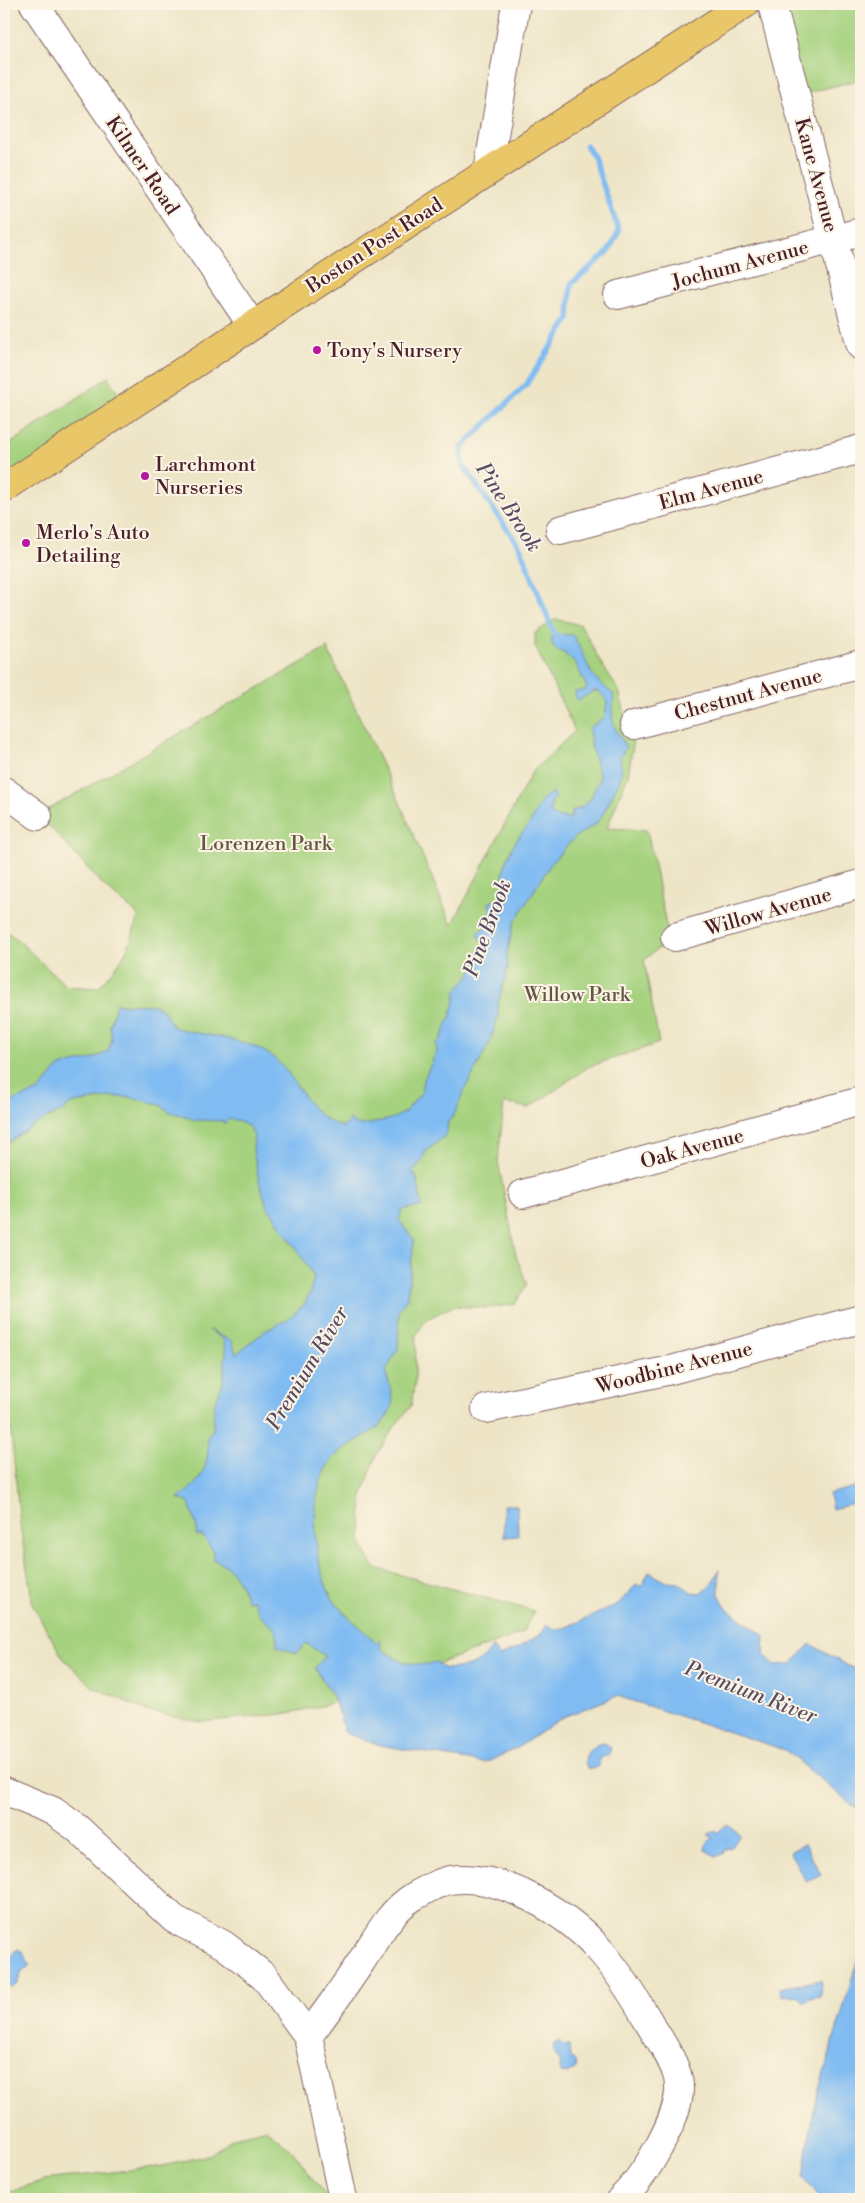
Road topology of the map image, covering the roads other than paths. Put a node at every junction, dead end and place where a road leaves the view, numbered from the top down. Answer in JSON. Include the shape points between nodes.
{"nodes":[{"id":1,"x":34,"y":4,"type":"edge"},
{"id":2,"x":516,"y":4,"type":"edge"},
{"id":3,"x":745,"y":4,"type":"edge"},
{"id":4,"x":772,"y":4,"type":"edge"},
{"id":5,"x":488,"y":170,"type":"junction"},
{"id":6,"x":861,"y":232,"type":"edge"},
{"id":7,"x":834,"y":239,"type":"junction"},
{"id":8,"x":618,"y":296,"type":"dead end"},
{"id":9,"x":252,"y":325,"type":"junction"},
{"id":10,"x":861,"y":346,"type":"edge"},
{"id":11,"x":861,"y":449,"type":"edge"},
{"id":12,"x":4,"y":488,"type":"edge"},
{"id":13,"x":560,"y":530,"type":"dead end"},
{"id":14,"x":861,"y":664,"type":"edge"},
{"id":15,"x":634,"y":724,"type":"dead end"},
{"id":16,"x":4,"y":791,"type":"edge"},
{"id":17,"x":38,"y":816,"type":"dead end"},
{"id":18,"x":861,"y":884,"type":"edge"},
{"id":19,"x":675,"y":937,"type":"dead end"},
{"id":20,"x":861,"y":1101,"type":"edge"},
{"id":21,"x":523,"y":1194,"type":"dead end"},
{"id":22,"x":861,"y":1319,"type":"edge"},
{"id":23,"x":486,"y":1409,"type":"dead end"},
{"id":24,"x":4,"y":1791,"type":"edge"},
{"id":25,"x":308,"y":2036,"type":"junction"},
{"id":26,"x":342,"y":2199,"type":"edge"},
{"id":27,"x":621,"y":2199,"type":"edge"}],
"edges":[{"from":1,"to":9,"type":"street","name":"Kilmer Road"},
{"from":2,"to":5,"type":"street"},
{"from":3,"to":5,"type":"main road","name":"Boston Post Road"},
{"from":4,"to":7,"type":"street","name":"Kane Avenue"},
{"from":5,"to":9,"type":"main road","name":"Boston Post Road"},
{"from":6,"to":7,"type":"street","name":"Jochum Avenue"},
{"from":7,"to":8,"type":"street","name":"Jochum Avenue"},
{"from":7,"to":10,"type":"street","name":"Kane Avenue"},
{"from":9,"to":12,"type":"main road","name":"Boston Post Road"},
{"from":11,"to":13,"type":"street","name":"Elm Avenue"},
{"from":14,"to":15,"type":"street","name":"Chestnut Avenue"},
{"from":16,"to":17,"type":"street"},
{"from":18,"to":19,"type":"street","name":"Willow Avenue"},
{"from":20,"to":21,"type":"street","name":"Oak Avenue"},
{"from":22,"to":23,"type":"street","name":"Woodbine Avenue","via":[[671,1370]]},
{"from":24,"to":25,"type":"street","via":[[53,1812],[76,1828],[174,1919],[224,1945],[264,1976]]},
{"from":25,"to":26,"type":"street"},
{"from":25,"to":27,"type":"street","via":[[390,1917],[411,1898],[449,1880],[470,1879],[534,1898],[559,1914],[596,1946],[616,1971],[670,2056],[680,2086],[669,2125],[653,2158],[629,2193]]}]}
